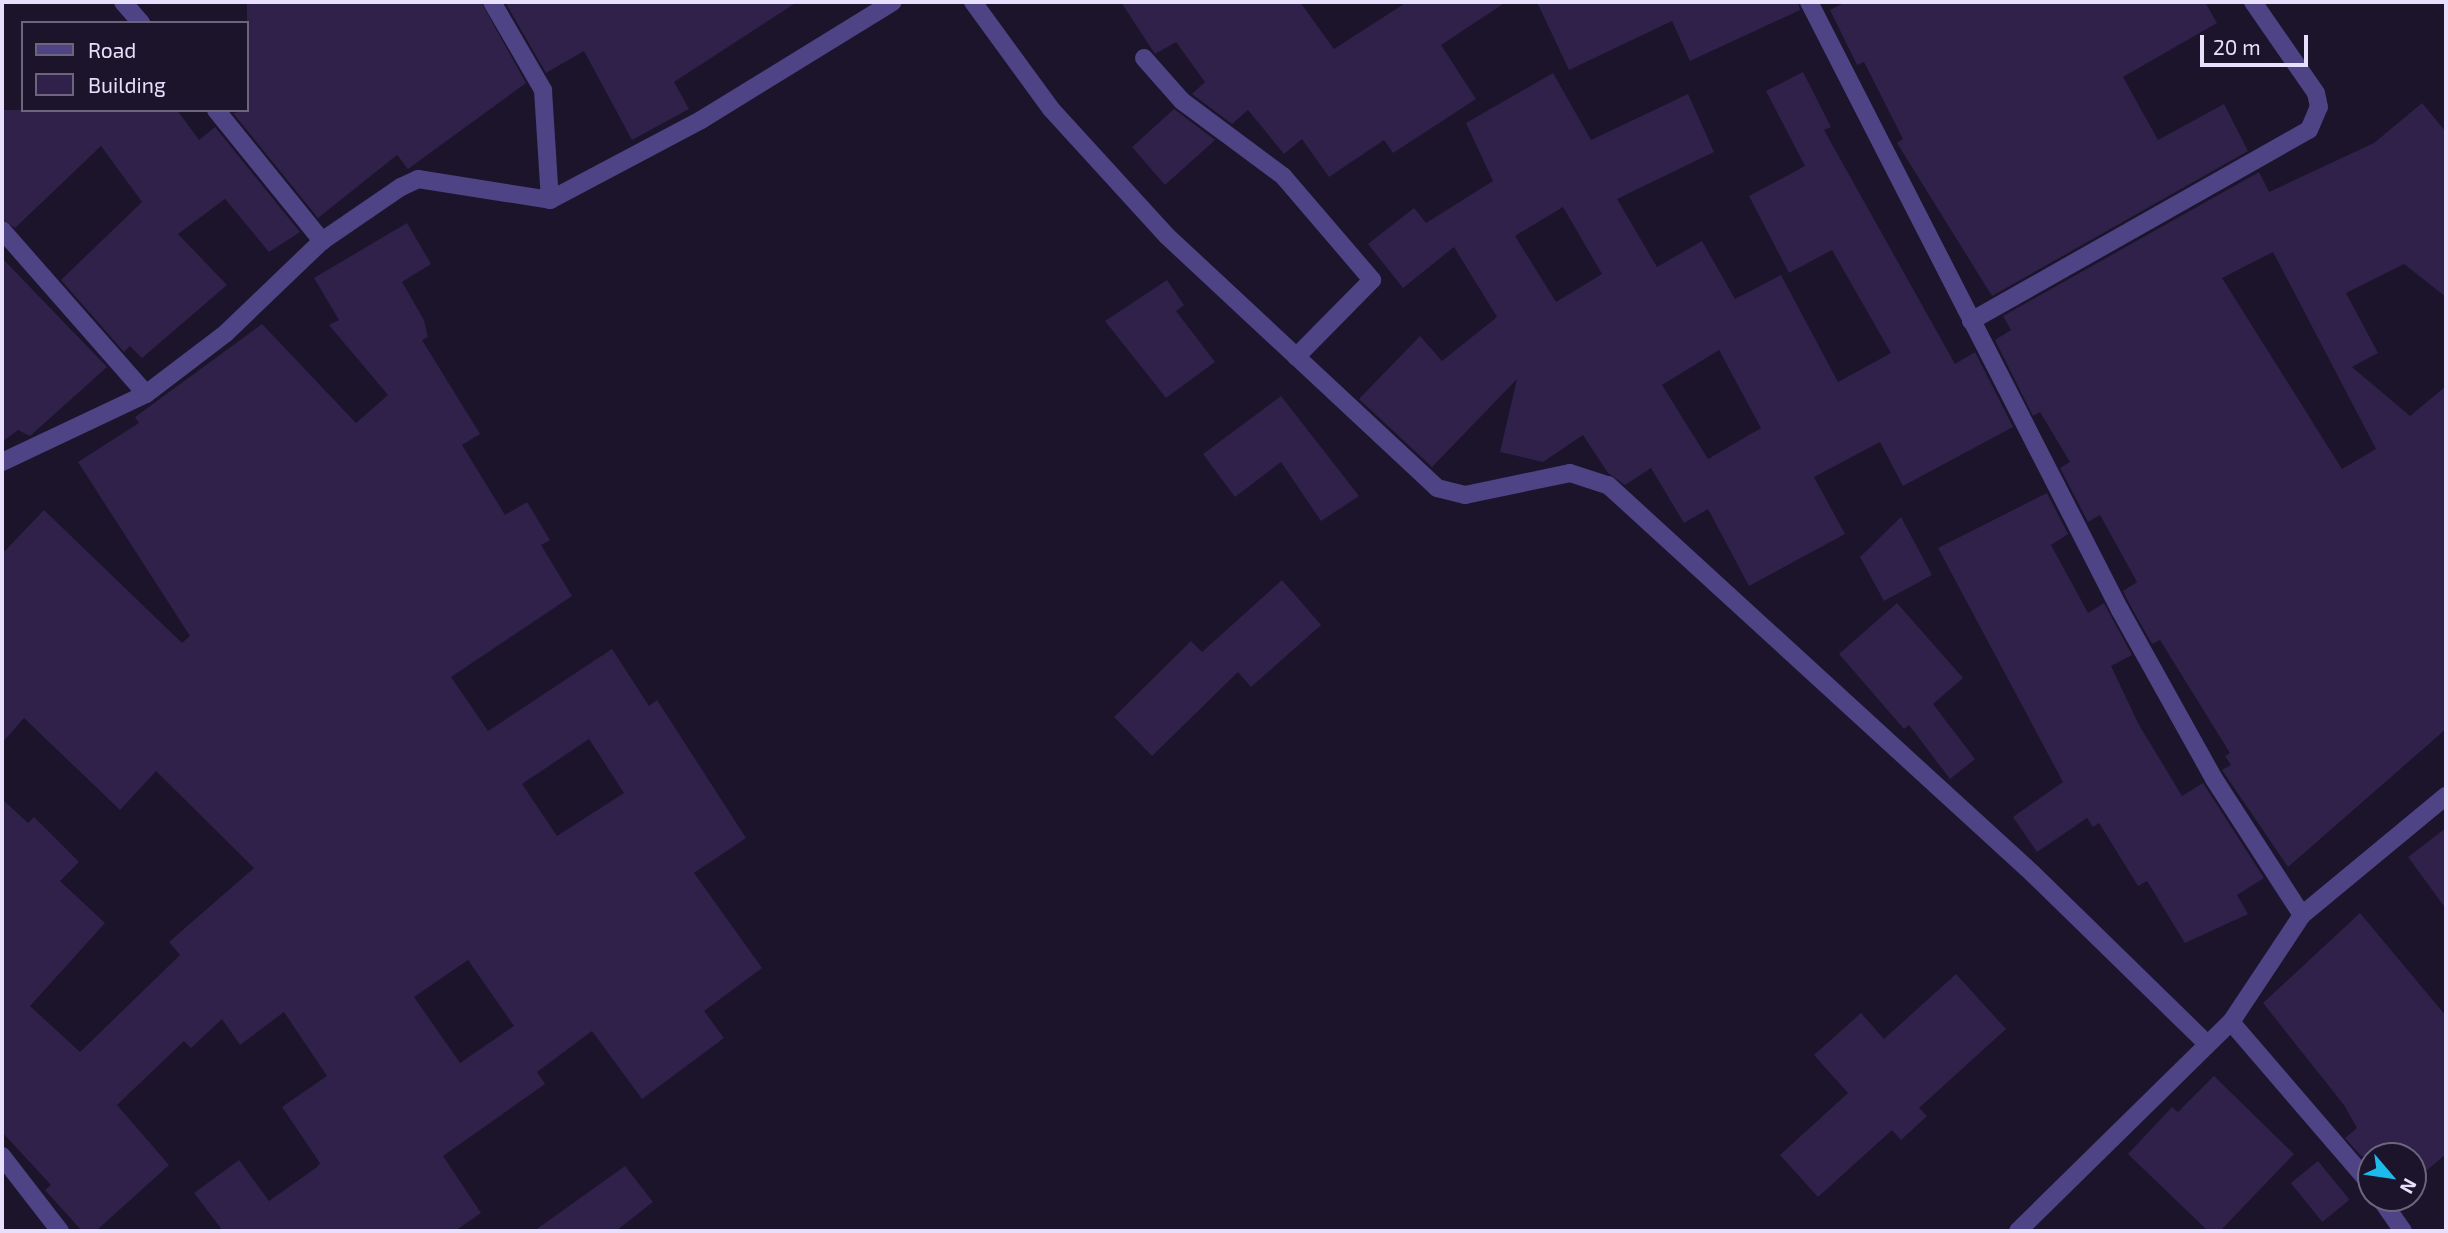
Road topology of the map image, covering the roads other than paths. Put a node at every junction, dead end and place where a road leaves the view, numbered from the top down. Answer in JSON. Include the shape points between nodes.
{"nodes":[{"id":1,"x":123,"y":2,"type":"edge"},
{"id":2,"x":492,"y":2,"type":"edge"},
{"id":3,"x":893,"y":2,"type":"edge"},
{"id":4,"x":973,"y":2,"type":"edge"},
{"id":5,"x":1809,"y":2,"type":"edge"},
{"id":6,"x":2253,"y":2,"type":"edge"},
{"id":7,"x":139,"y":21,"type":"edge"},
{"id":8,"x":1144,"y":58,"type":"dead end"},
{"id":9,"x":218,"y":112,"type":"edge"},
{"id":10,"x":550,"y":200,"type":"junction"},
{"id":11,"x":2,"y":230,"type":"edge"},
{"id":12,"x":322,"y":241,"type":"junction"},
{"id":13,"x":1971,"y":321,"type":"junction"},
{"id":14,"x":1296,"y":357,"type":"junction"},
{"id":15,"x":146,"y":394,"type":"junction"},
{"id":16,"x":2,"y":462,"type":"edge"},
{"id":17,"x":2446,"y":796,"type":"edge"},
{"id":18,"x":2302,"y":915,"type":"junction"},
{"id":19,"x":2231,"y":1022,"type":"junction"},
{"id":20,"x":2207,"y":1044,"type":"junction"},
{"id":21,"x":2,"y":1156,"type":"edge"},
{"id":22,"x":2357,"y":1169,"type":"edge"},
{"id":23,"x":2390,"y":1212,"type":"edge"},
{"id":24,"x":60,"y":1231,"type":"edge"},
{"id":25,"x":2018,"y":1231,"type":"edge"},
{"id":26,"x":2403,"y":1231,"type":"edge"}],
"edges":[{"from":1,"to":7,"type":"street"},
{"from":2,"to":10,"type":"street","via":[[543,90]]},
{"from":3,"to":10,"type":"street","via":[[701,120]]},
{"from":4,"to":14,"type":"street","via":[[1051,109],[1167,236]]},
{"from":5,"to":13,"type":"street"},
{"from":6,"to":13,"type":"street","via":[[2316,93],[2319,107],[2309,130]]},
{"from":8,"to":14,"type":"street","via":[[1182,101],[1283,176],[1372,280]]},
{"from":9,"to":12,"type":"street"},
{"from":10,"to":12,"type":"street","via":[[418,178]]},
{"from":11,"to":15,"type":"street"},
{"from":12,"to":15,"type":"street","via":[[236,324]]},
{"from":13,"to":18,"type":"street","via":[[2120,610],[2214,779]]},
{"from":14,"to":20,"type":"street","via":[[1437,488],[1465,495],[1570,473],[1608,485],[2032,873]]},
{"from":15,"to":16,"type":"street"},
{"from":17,"to":18,"type":"street"},
{"from":18,"to":19,"type":"street"},
{"from":19,"to":20,"type":"street"},
{"from":19,"to":22,"type":"street"},
{"from":20,"to":25,"type":"street"},
{"from":21,"to":24,"type":"street"},
{"from":23,"to":26,"type":"street"}]}
